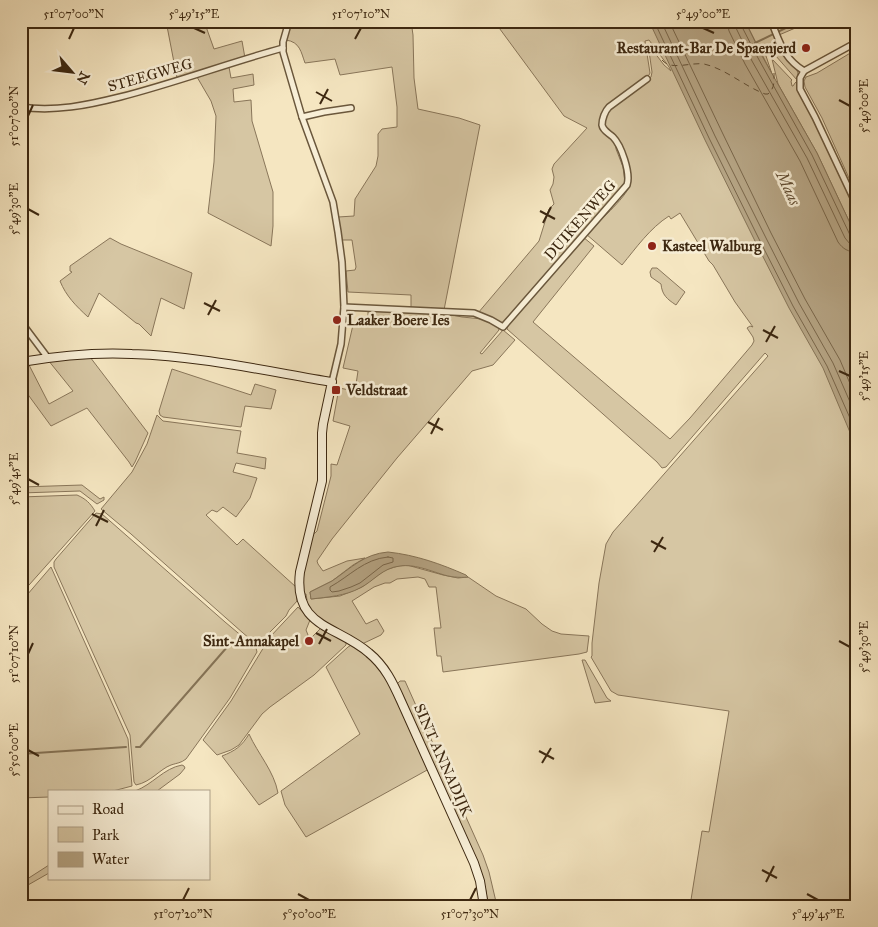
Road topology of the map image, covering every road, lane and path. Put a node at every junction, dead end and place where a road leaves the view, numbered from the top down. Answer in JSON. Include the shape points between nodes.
{"nodes":[{"id":1,"x":289,"y":21,"type":"edge"},
{"id":2,"x":771,"y":21,"type":"edge"},
{"id":3,"x":857,"y":42,"type":"edge"},
{"id":4,"x":283,"y":48,"type":"junction"},
{"id":5,"x":804,"y":71,"type":"junction"},
{"id":6,"x":646,"y":79,"type":"dead end"},
{"id":7,"x":21,"y":107,"type":"edge"},
{"id":8,"x":351,"y":108,"type":"dead end"},
{"id":9,"x":302,"y":117,"type":"junction"},
{"id":10,"x":857,"y":206,"type":"edge"},
{"id":11,"x":344,"y":307,"type":"junction"},
{"id":12,"x":21,"y":322,"type":"edge"},
{"id":13,"x":48,"y":358,"type":"junction"},
{"id":14,"x":21,"y":362,"type":"edge"},
{"id":15,"x":332,"y":382,"type":"junction"},
{"id":16,"x":484,"y":906,"type":"edge"}],
"edges":[{"from":1,"to":4,"type":"street"},
{"from":2,"to":5,"type":"street","via":[[785,55]]},
{"from":3,"to":5,"type":"street"},
{"from":4,"to":7,"type":"street","name":"STEEGWEG","via":[[86,105]]},
{"from":4,"to":9,"type":"street"},
{"from":5,"to":10,"type":"street","via":[[800,89]]},
{"from":6,"to":11,"type":"street","name":"DUIKENWEG","via":[[609,107],[602,122],[604,129],[615,139],[624,160],[627,185],[503,328],[474,313]]},
{"from":8,"to":9,"type":"street"},
{"from":9,"to":11,"type":"street","via":[[333,202],[342,262]]},
{"from":11,"to":15,"type":"street","via":[[342,344]]},
{"from":12,"to":13,"type":"street"},
{"from":13,"to":14,"type":"street"},
{"from":13,"to":15,"type":"street","via":[[98,354],[149,355],[211,361]]},
{"from":15,"to":16,"type":"street","name":"SINT ANNADIJK","via":[[323,424],[322,481],[302,561],[299,597],[314,619],[374,657],[393,683],[474,863]]}]}
